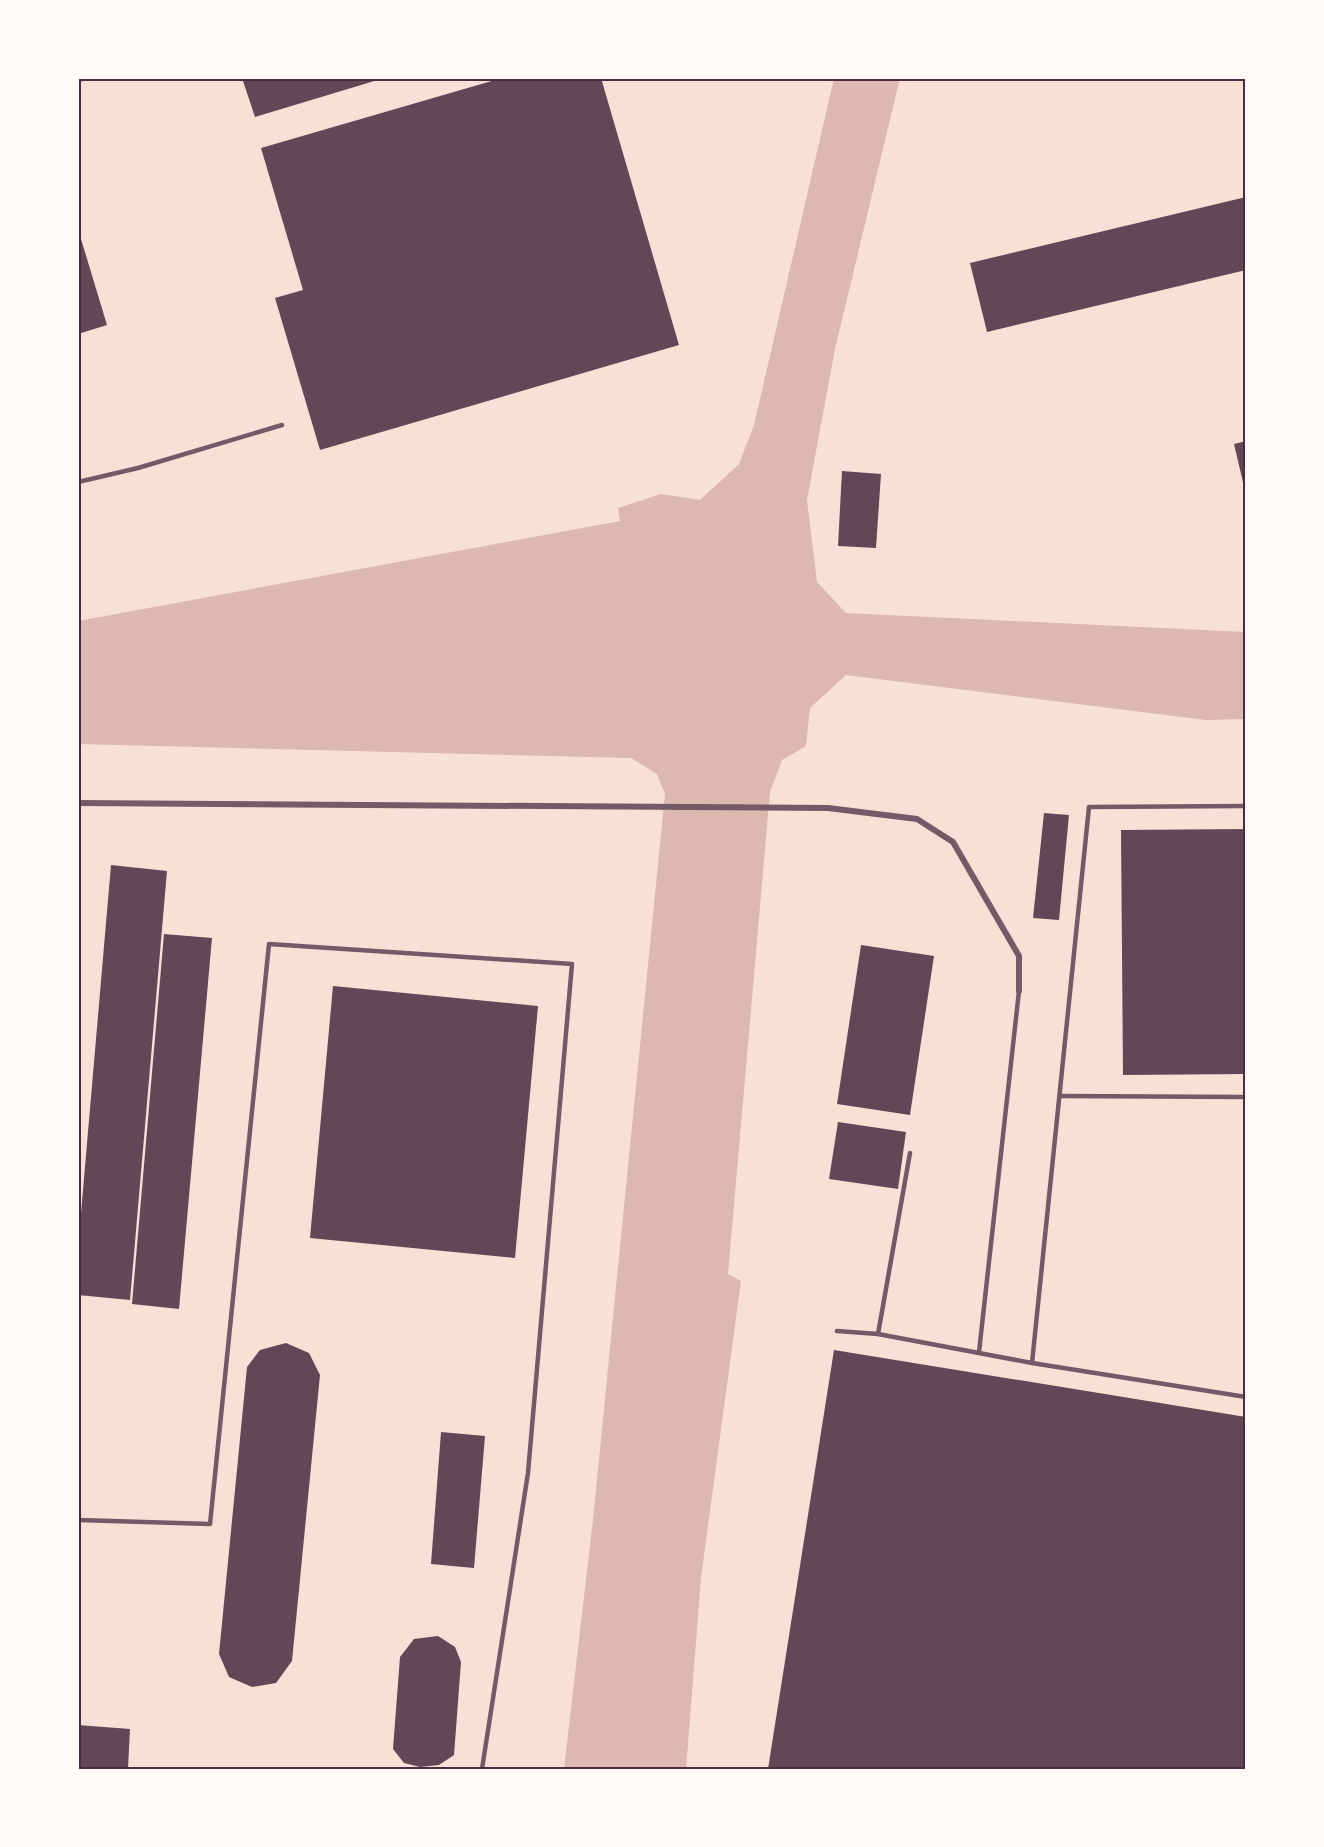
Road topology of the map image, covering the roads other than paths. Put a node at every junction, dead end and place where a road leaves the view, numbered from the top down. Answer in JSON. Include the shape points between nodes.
{"nodes":[{"id":1,"x":86,"y":78,"type":"edge"},
{"id":2,"x":78,"y":80,"type":"edge"},
{"id":3,"x":282,"y":425,"type":"dead end"},
{"id":4,"x":78,"y":482,"type":"edge"},
{"id":5,"x":78,"y":803,"type":"edge"},
{"id":6,"x":1246,"y":806,"type":"edge"},
{"id":7,"x":1019,"y":991,"type":"joint"},
{"id":8,"x":1059,"y":1096,"type":"junction"},
{"id":9,"x":1246,"y":1097,"type":"edge"},
{"id":10,"x":910,"y":1153,"type":"dead end"},
{"id":11,"x":837,"y":1331,"type":"dead end"},
{"id":12,"x":878,"y":1334,"type":"junction"},
{"id":13,"x":979,"y":1352,"type":"junction"},
{"id":14,"x":1032,"y":1363,"type":"junction"},
{"id":15,"x":1246,"y":1397,"type":"edge"},
{"id":16,"x":78,"y":1520,"type":"edge"},
{"id":17,"x":482,"y":1769,"type":"edge"}],
"edges":[{"from":1,"to":2,"type":"lane"},
{"from":3,"to":4,"type":"lane"},
{"from":5,"to":7,"type":"street","via":[[828,808],[917,819],[953,842],[1019,956]]},
{"from":6,"to":8,"type":"lane","via":[[1089,807]]},
{"from":7,"to":13,"type":"lane"},
{"from":8,"to":9,"type":"lane"},
{"from":8,"to":14,"type":"lane"},
{"from":10,"to":12,"type":"lane"},
{"from":11,"to":12,"type":"lane"},
{"from":12,"to":13,"type":"lane"},
{"from":13,"to":14,"type":"lane"},
{"from":14,"to":15,"type":"lane"},
{"from":16,"to":17,"type":"lane","via":[[210,1524],[269,944],[572,964],[528,1473]]}]}
